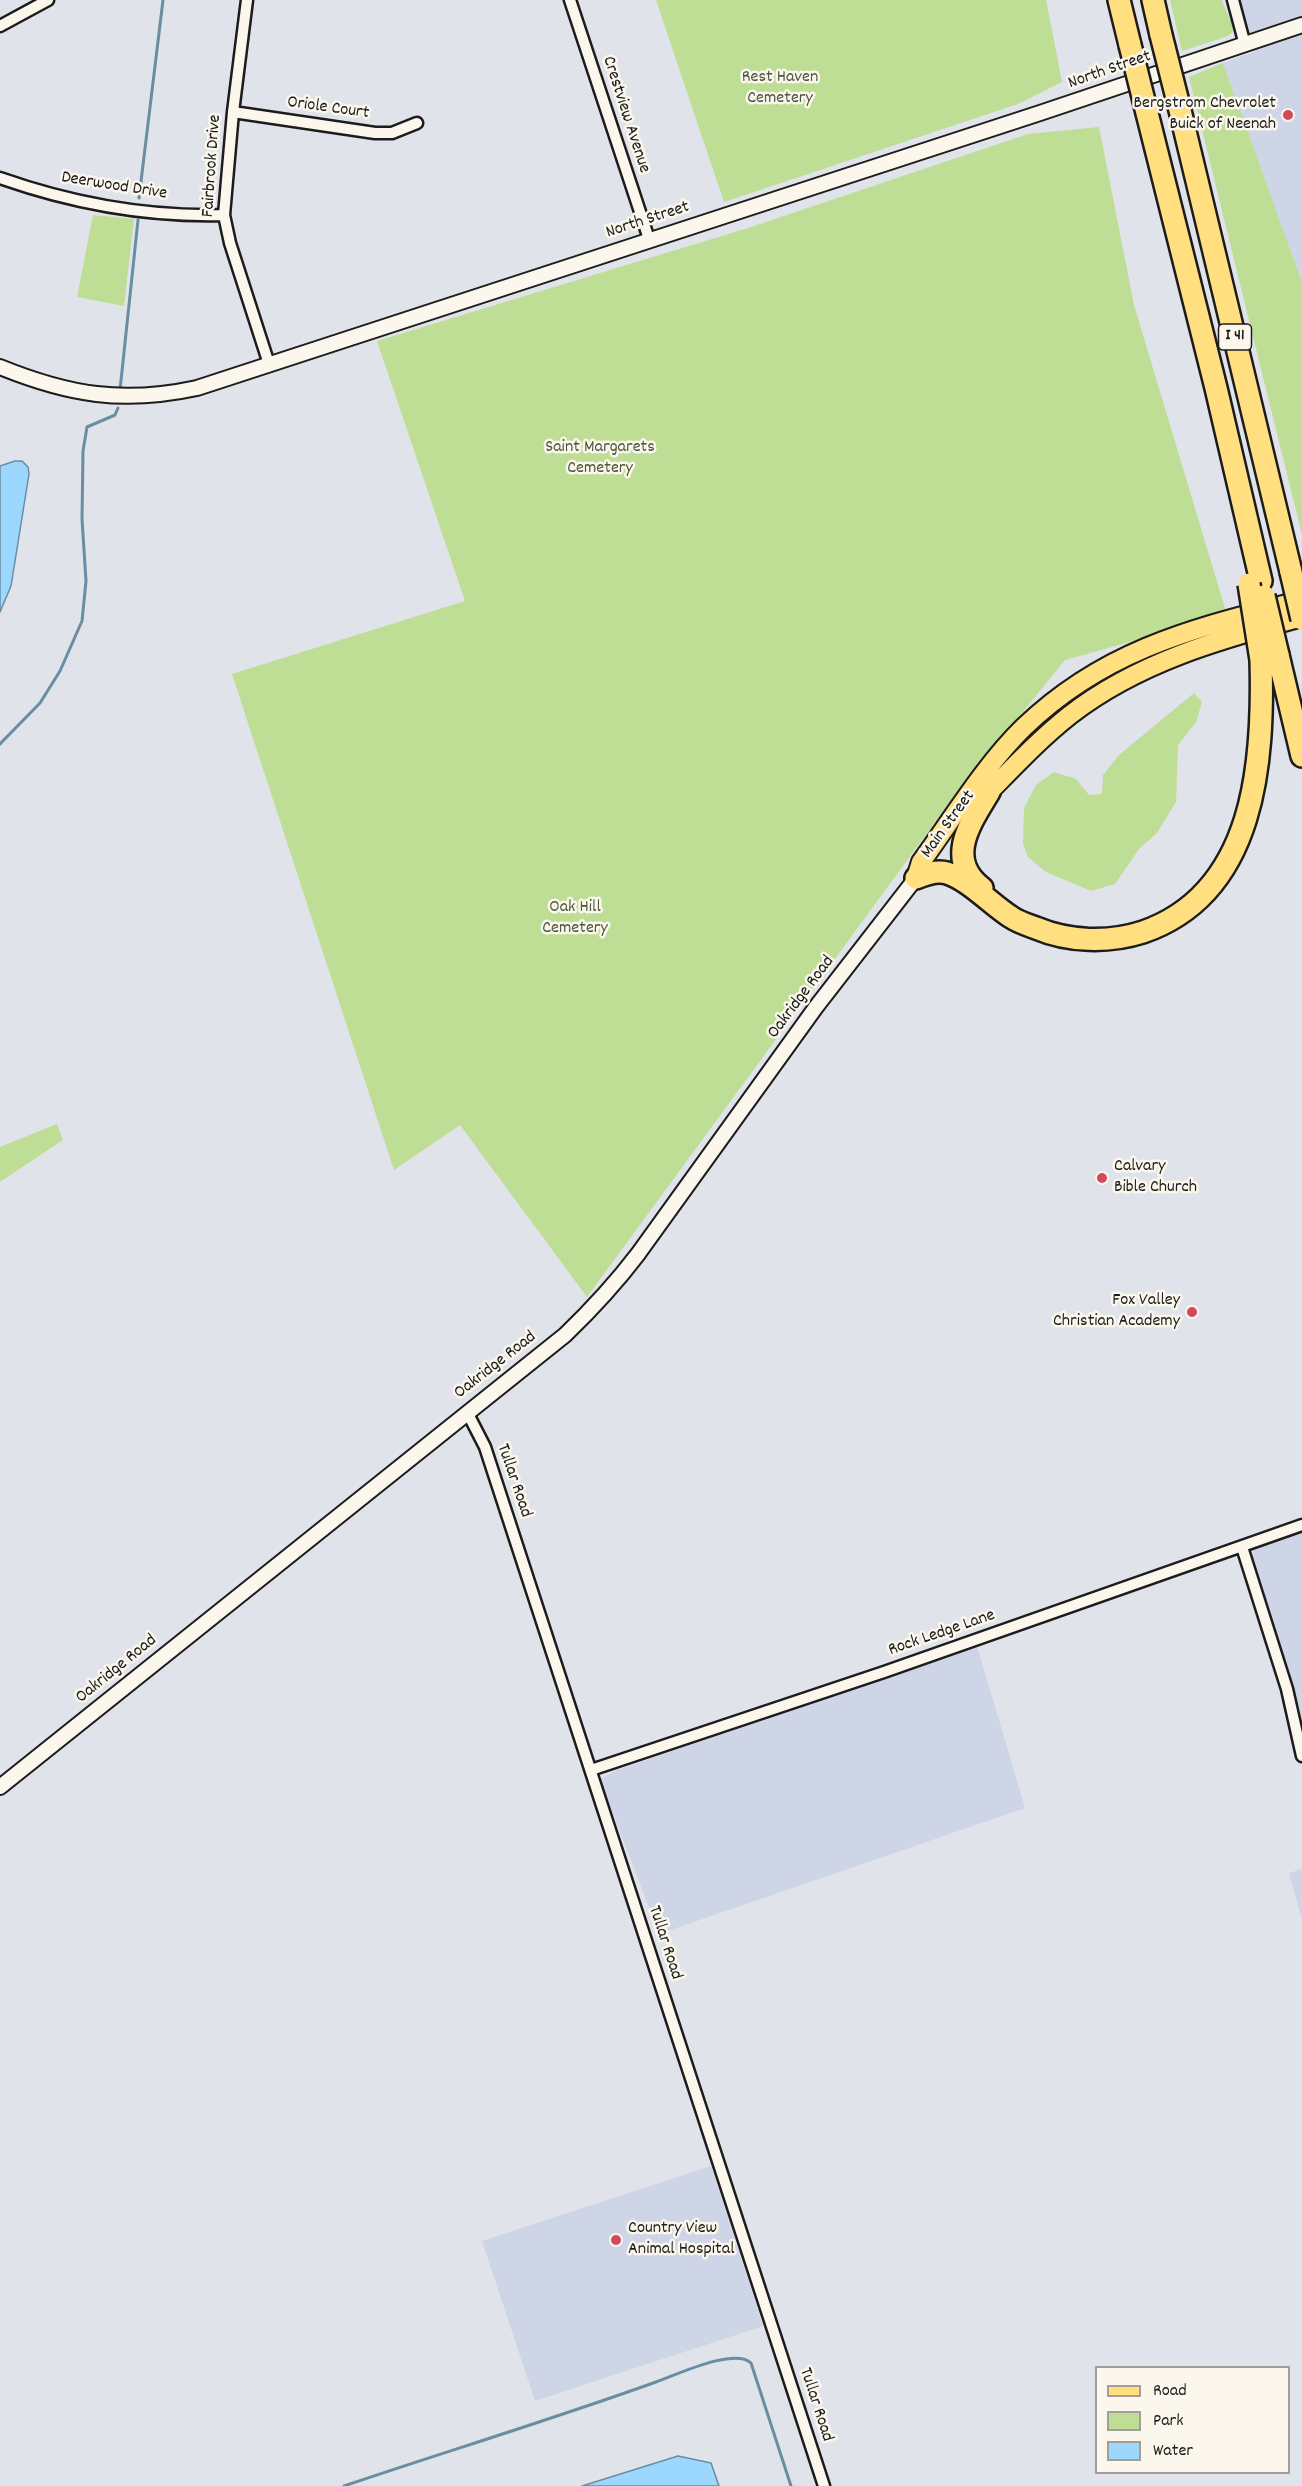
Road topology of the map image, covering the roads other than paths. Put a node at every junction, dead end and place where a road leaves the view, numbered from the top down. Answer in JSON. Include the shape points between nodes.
{"nodes":[{"id":1,"x":48,"y":0,"type":"edge"},
{"id":2,"x":247,"y":0,"type":"edge"},
{"id":3,"x":570,"y":0,"type":"edge"},
{"id":4,"x":1119,"y":0,"type":"edge"},
{"id":5,"x":1153,"y":0,"type":"edge"},
{"id":6,"x":1233,"y":0,"type":"edge"},
{"id":7,"x":1302,"y":25,"type":"edge"},
{"id":8,"x":0,"y":26,"type":"edge"},
{"id":9,"x":1245,"y":45,"type":"junction"},
{"id":10,"x":233,"y":112,"type":"junction"},
{"id":11,"x":417,"y":123,"type":"dead end"},
{"id":12,"x":0,"y":178,"type":"edge"},
{"id":13,"x":225,"y":215,"type":"junction"},
{"id":14,"x":649,"y":240,"type":"junction"},
{"id":15,"x":269,"y":364,"type":"junction"},
{"id":16,"x":0,"y":368,"type":"edge"},
{"id":17,"x":1302,"y":600,"type":"edge"},
{"id":18,"x":1302,"y":618,"type":"edge"},
{"id":19,"x":1270,"y":658,"type":"junction"},
{"id":20,"x":1302,"y":756,"type":"edge"},
{"id":21,"x":989,"y":792,"type":"junction"},
{"id":22,"x":916,"y":878,"type":"junction"},
{"id":23,"x":1024,"y":922,"type":"junction"},
{"id":24,"x":467,"y":1412,"type":"junction"},
{"id":25,"x":1302,"y":1525,"type":"edge"},
{"id":26,"x":1242,"y":1547,"type":"junction"},
{"id":27,"x":1302,"y":1756,"type":"edge"},
{"id":28,"x":591,"y":1770,"type":"junction"},
{"id":29,"x":0,"y":1787,"type":"edge"},
{"id":30,"x":824,"y":2486,"type":"edge"}],
"edges":[{"from":1,"to":8,"type":"street"},
{"from":2,"to":10,"type":"street","name":"Fairbrook Drive"},
{"from":3,"to":14,"type":"street","name":"Crestview Avenue"},
{"from":4,"to":19,"type":"highway","number":"I 41","bridge":true,"via":[[1216,388]]},
{"from":5,"to":18,"type":"highway","number":"I 41","bridge":true},
{"from":6,"to":9,"type":"street"},
{"from":7,"to":9,"type":"street","name":"North Street"},
{"from":9,"to":14,"type":"street","name":"North Street"},
{"from":10,"to":11,"type":"street","name":"Oriole Court","via":[[375,133],[392,133]]},
{"from":10,"to":13,"type":"street","name":"Fairbrook Drive"},
{"from":12,"to":13,"type":"street","name":"Deerwood Drive","via":[[111,207]]},
{"from":13,"to":15,"type":"street","name":"Fairbrook Drive","via":[[230,243]]},
{"from":14,"to":15,"type":"street","name":"North Street"},
{"from":15,"to":16,"type":"street","name":"North Street","via":[[196,388],[140,397],[58,389]]},
{"from":17,"to":22,"type":"main road","name":"Main Street","via":[[1149,645],[1112,662],[1077,685],[1024,727],[1001,753],[921,861]]},
{"from":18,"to":21,"type":"main road","name":"Main Street","via":[[1223,639],[1152,666],[1072,713],[1026,752]]},
{"from":19,"to":20,"type":"highway","number":"I 41"},
{"from":19,"to":23,"type":"highway","via":[[1252,798],[1230,857],[1208,888],[1174,917],[1120,938],[1075,939]]},
{"from":21,"to":22,"type":"main road","name":"Main Street"},
{"from":21,"to":23,"type":"highway","via":[[964,837],[964,863],[977,884]]},
{"from":22,"to":23,"type":"highway","via":[[928,873],[948,874]]},
{"from":22,"to":24,"type":"street","name":"Oakridge Road","via":[[816,1007],[613,1287],[565,1335]]},
{"from":24,"to":28,"type":"street","name":"Tullar Road","via":[[485,1447]]},
{"from":24,"to":29,"type":"street","name":"Oakridge Road"},
{"from":25,"to":26,"type":"street","name":"Rock Ledge Lane"},
{"from":26,"to":27,"type":"street","via":[[1287,1689]]},
{"from":26,"to":28,"type":"street","name":"Rock Ledge Lane"},
{"from":28,"to":30,"type":"street","name":"Tullar Road"}]}
